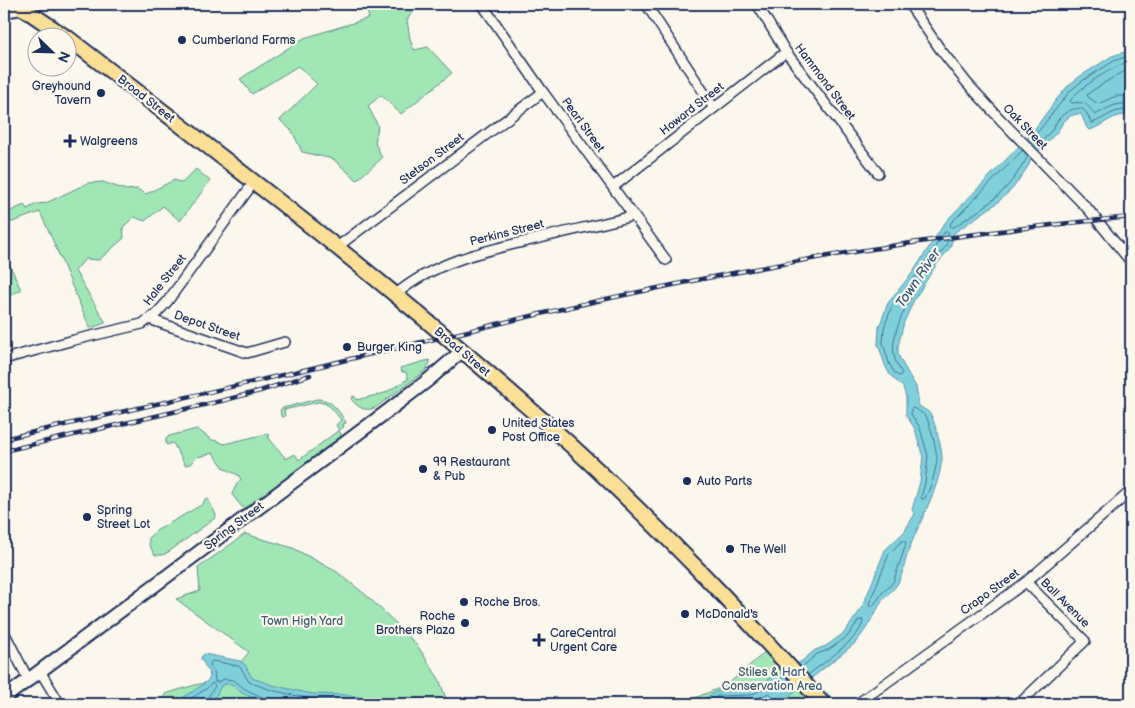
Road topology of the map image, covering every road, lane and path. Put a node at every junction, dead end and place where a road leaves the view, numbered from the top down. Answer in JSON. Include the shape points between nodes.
{"nodes":[{"id":1,"x":6,"y":4,"type":"edge"},
{"id":2,"x":482,"y":4,"type":"edge"},
{"id":3,"x":646,"y":4,"type":"edge"},
{"id":4,"x":756,"y":4,"type":"edge"},
{"id":5,"x":909,"y":4,"type":"edge"},
{"id":6,"x":24,"y":5,"type":"edge"},
{"id":7,"x":4,"y":11,"type":"edge"},
{"id":8,"x":54,"y":28,"type":"edge"},
{"id":9,"x":78,"y":46,"type":"edge"},
{"id":10,"x":786,"y":52,"type":"junction"},
{"id":11,"x":543,"y":92,"type":"junction"},
{"id":12,"x":714,"y":108,"type":"junction"},
{"id":13,"x":878,"y":173,"type":"dead end"},
{"id":14,"x":254,"y":182,"type":"junction"},
{"id":15,"x":613,"y":187,"type":"junction"},
{"id":16,"x":633,"y":216,"type":"junction"},
{"id":17,"x":337,"y":247,"type":"junction"},
{"id":18,"x":666,"y":260,"type":"dead end"},
{"id":19,"x":1131,"y":262,"type":"edge"},
{"id":20,"x":396,"y":295,"type":"junction"},
{"id":21,"x":149,"y":319,"type":"junction"},
{"id":22,"x":284,"y":342,"type":"dead end"},
{"id":23,"x":462,"y":351,"type":"junction"},
{"id":24,"x":4,"y":359,"type":"edge"},
{"id":25,"x":1131,"y":491,"type":"edge"},
{"id":26,"x":1026,"y":582,"type":"junction"},
{"id":27,"x":4,"y":632,"type":"edge"},
{"id":28,"x":40,"y":671,"type":"junction"},
{"id":29,"x":28,"y":679,"type":"junction"},
{"id":30,"x":4,"y":698,"type":"edge"},
{"id":31,"x":60,"y":704,"type":"edge"},
{"id":32,"x":823,"y":704,"type":"edge"},
{"id":33,"x":857,"y":704,"type":"edge"},
{"id":34,"x":1020,"y":704,"type":"edge"}],
"edges":[{"from":1,"to":6,"type":"main road","name":"Broad Street"},
{"from":2,"to":11,"type":"street","name":"Pearl Street"},
{"from":3,"to":12,"type":"street"},
{"from":4,"to":10,"type":"street","name":"Hammond Street"},
{"from":5,"to":19,"type":"street","name":"Oak Street","via":[[967,83],[1098,220]]},
{"from":6,"to":7,"type":"street"},
{"from":6,"to":8,"type":"main road","name":"Broad Street"},
{"from":9,"to":14,"type":"main road","name":"Broad Street"},
{"from":10,"to":12,"type":"street","name":"Howard Street"},
{"from":10,"to":13,"type":"street","name":"Hammond Street"},
{"from":11,"to":15,"type":"street","name":"Pearl Street"},
{"from":11,"to":17,"type":"street","name":"Stetson Street"},
{"from":12,"to":15,"type":"street","name":"Howard Street"},
{"from":14,"to":17,"type":"main road","name":"Broad Street"},
{"from":14,"to":21,"type":"street","name":"Hale Street","via":[[167,302]]},
{"from":15,"to":16,"type":"street","name":"Pearl Street"},
{"from":16,"to":18,"type":"street","name":"Pearl Street"},
{"from":16,"to":20,"type":"street","name":"Perkins Street","via":[[468,256],[429,274]]},
{"from":17,"to":20,"type":"main road","name":"Broad Street"},
{"from":20,"to":23,"type":"main road","name":"Broad Street"},
{"from":21,"to":22,"type":"street","name":"Depot Street","via":[[247,353]]},
{"from":21,"to":24,"type":"street","name":"Hale Street","via":[[142,324]]},
{"from":23,"to":28,"type":"street","name":"Spring Street","via":[[370,425]]},
{"from":23,"to":32,"type":"main road","name":"Broad Street","via":[[630,501]]},
{"from":25,"to":26,"type":"street","name":"Crapo Street"},
{"from":26,"to":33,"type":"street","name":"Crapo Street"},
{"from":26,"to":34,"type":"street","name":"Ball Avenue","via":[[1085,640]]},
{"from":27,"to":29,"type":"street"},
{"from":28,"to":29,"type":"street","name":"Spring Street"},
{"from":28,"to":31,"type":"street"},
{"from":29,"to":30,"type":"street","name":"Spring Street"}]}
